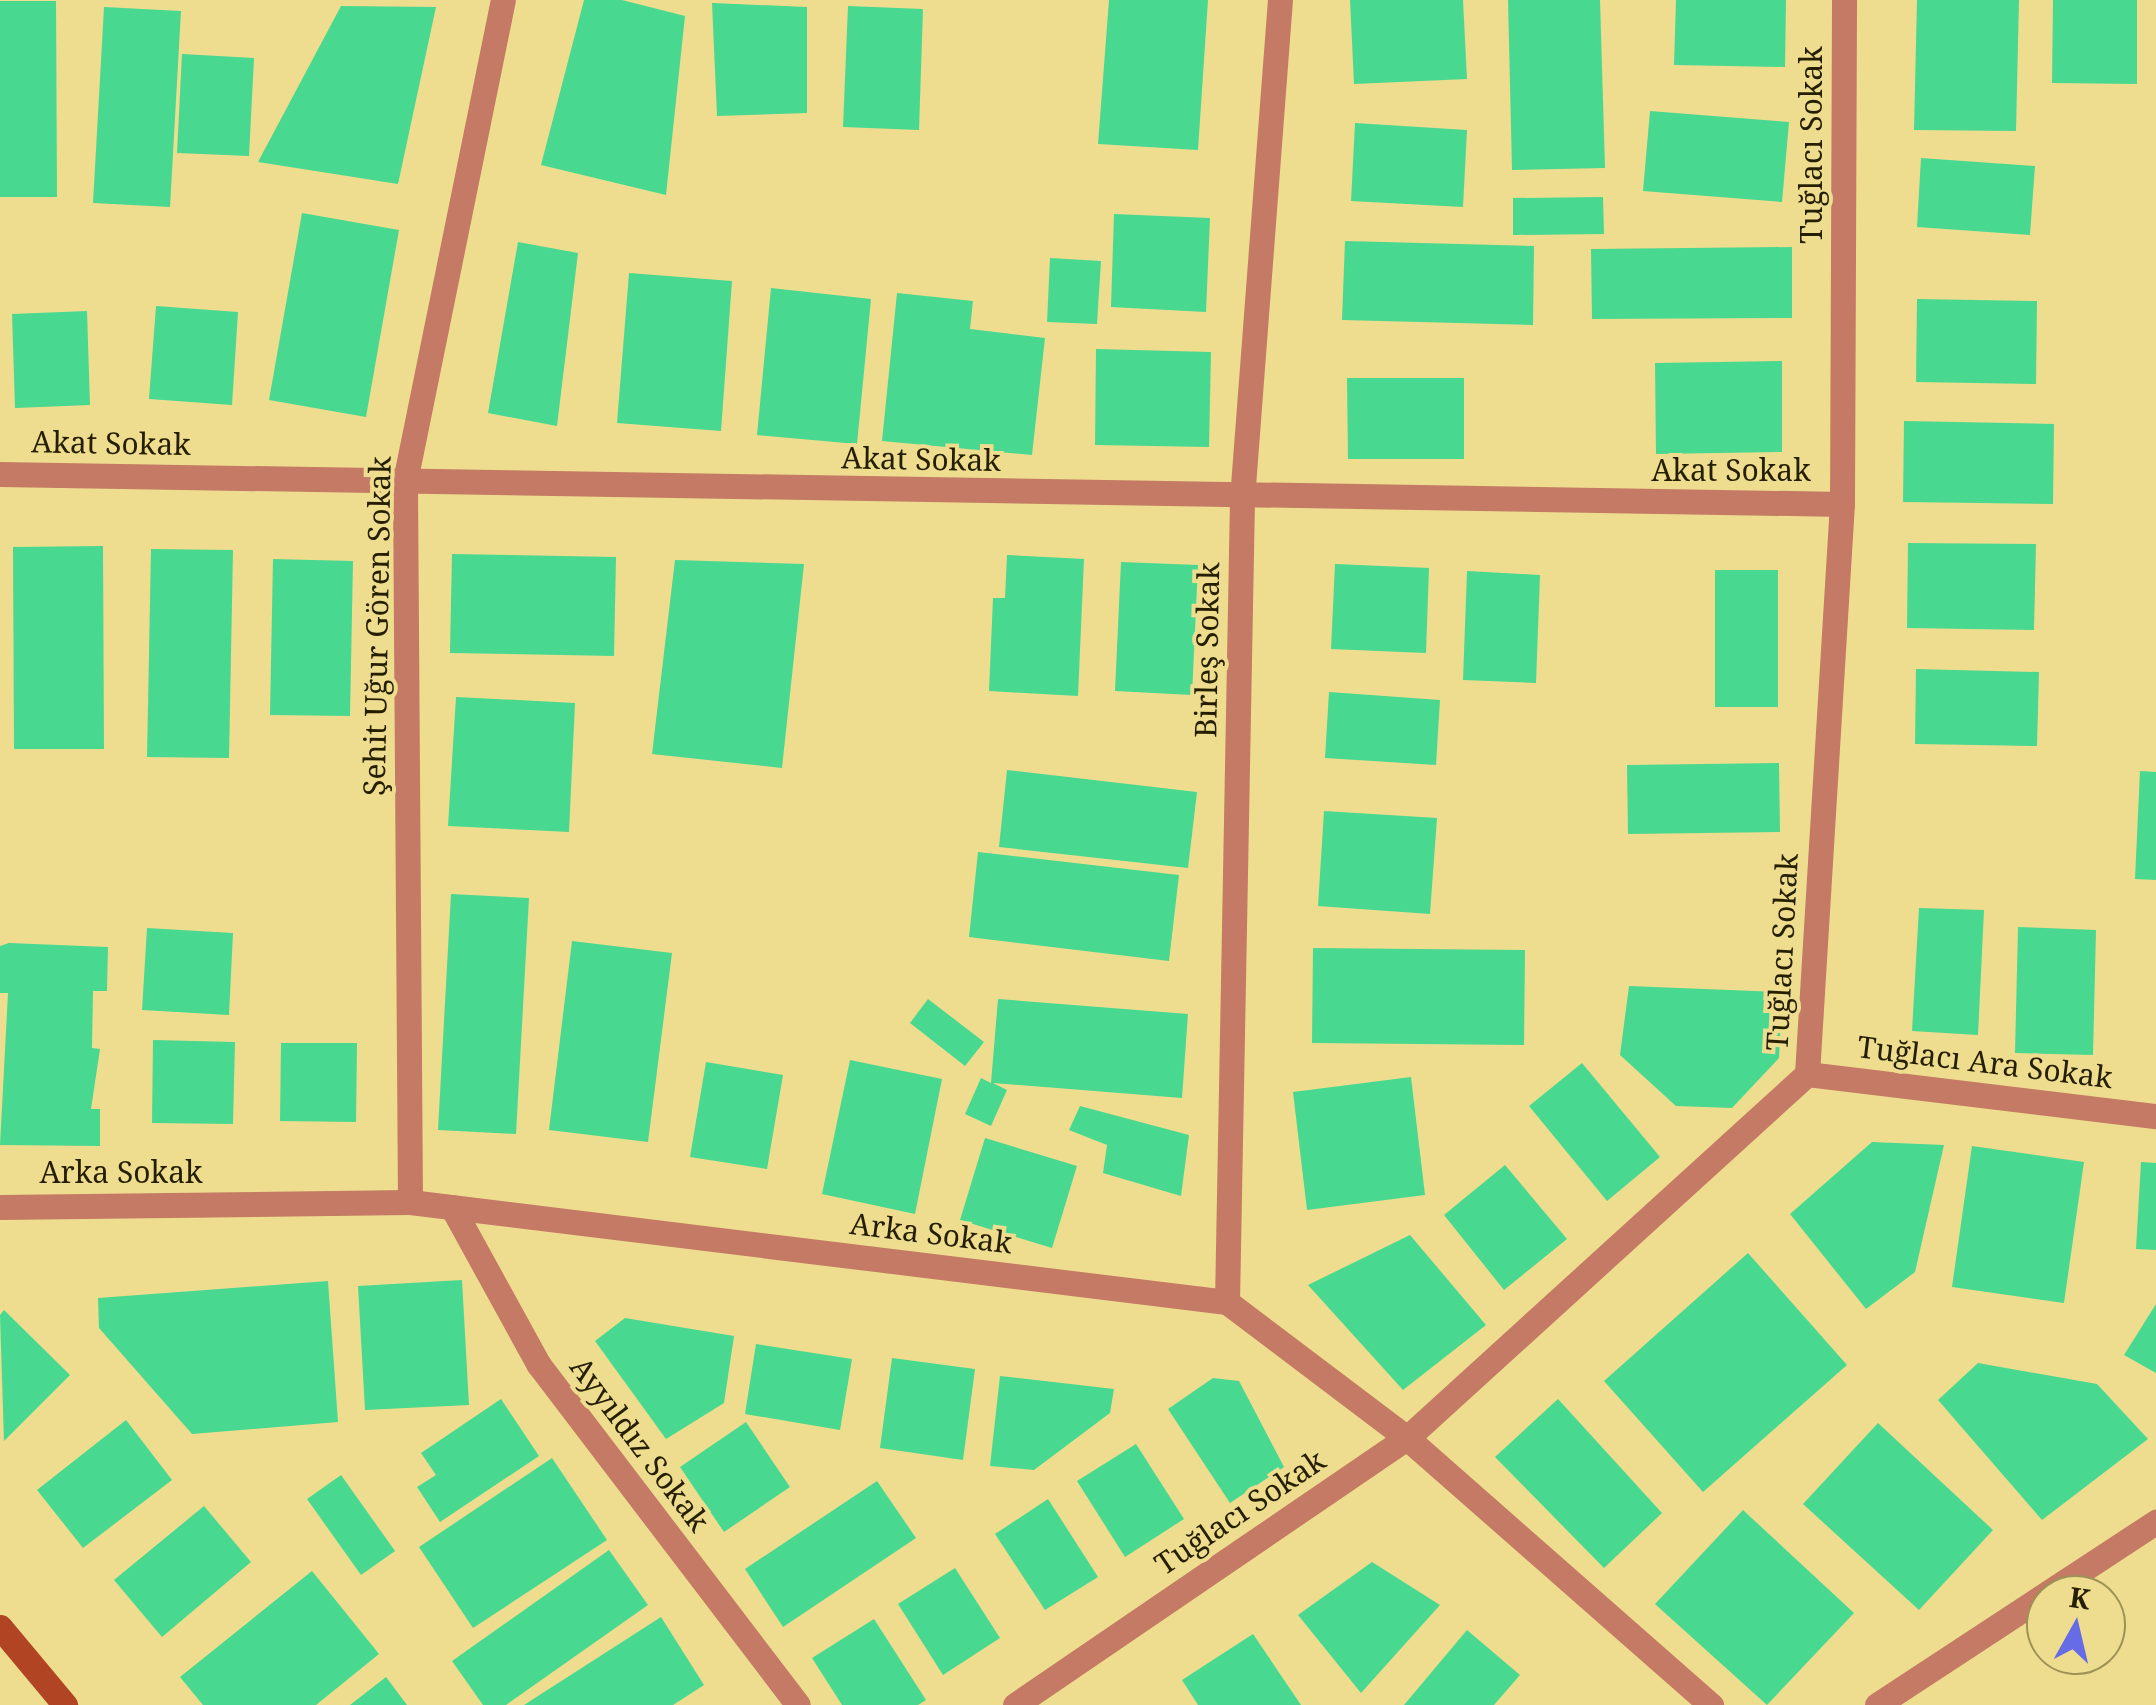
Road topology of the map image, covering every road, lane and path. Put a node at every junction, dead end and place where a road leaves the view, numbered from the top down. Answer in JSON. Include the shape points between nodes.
{"nodes":[{"id":1,"x":503,"y":0,"type":"edge"},
{"id":2,"x":1280,"y":0,"type":"edge"},
{"id":3,"x":1844,"y":0,"type":"edge"},
{"id":4,"x":0,"y":474,"type":"edge"},
{"id":5,"x":405,"y":481,"type":"junction"},
{"id":6,"x":1242,"y":498,"type":"junction"},
{"id":7,"x":1842,"y":504,"type":"junction"},
{"id":8,"x":1807,"y":1074,"type":"junction"},
{"id":9,"x":2156,"y":1116,"type":"edge"},
{"id":10,"x":410,"y":1202,"type":"junction"},
{"id":11,"x":452,"y":1207,"type":"junction"},
{"id":12,"x":0,"y":1208,"type":"edge"},
{"id":13,"x":1227,"y":1302,"type":"junction"},
{"id":14,"x":1407,"y":1438,"type":"junction"},
{"id":15,"x":2156,"y":1522,"type":"edge"},
{"id":16,"x":0,"y":1627,"type":"edge"},
{"id":17,"x":65,"y":1705,"type":"edge"},
{"id":18,"x":798,"y":1705,"type":"edge"},
{"id":19,"x":1015,"y":1705,"type":"edge"},
{"id":20,"x":1711,"y":1705,"type":"edge"},
{"id":21,"x":1877,"y":1705,"type":"edge"}],
"edges":[{"from":1,"to":5,"type":"street","name":"Şehit Uğur Gören Sokak"},
{"from":2,"to":6,"type":"street","name":"Birleş Sokak"},
{"from":3,"to":7,"type":"street","name":"Tuğlacı Sokak"},
{"from":4,"to":5,"type":"street","name":"Akat Sokak"},
{"from":5,"to":6,"type":"street","name":"Akat Sokak"},
{"from":5,"to":10,"type":"street","name":"Şehit Uğur Gören Sokak"},
{"from":6,"to":7,"type":"street","name":"Akat Sokak"},
{"from":6,"to":13,"type":"street","name":"Birleş Sokak"},
{"from":7,"to":8,"type":"street","name":"Tuğlacı Sokak"},
{"from":8,"to":9,"type":"street","name":"Tuğlacı Ara Sokak"},
{"from":8,"to":14,"type":"street","name":"Tuğlacı Sokak"},
{"from":10,"to":11,"type":"street","name":"Arka Sokak"},
{"from":10,"to":12,"type":"street","name":"Arka Sokak"},
{"from":11,"to":13,"type":"street","name":"Arka Sokak"},
{"from":11,"to":18,"type":"street","name":"Ayyıldız Sokak","via":[[539,1365]]},
{"from":13,"to":14,"type":"street"},
{"from":14,"to":19,"type":"street","name":"Tuğlacı Sokak"},
{"from":14,"to":20,"type":"street"},
{"from":15,"to":21,"type":"street"},
{"from":16,"to":17,"type":"main road"}]}
